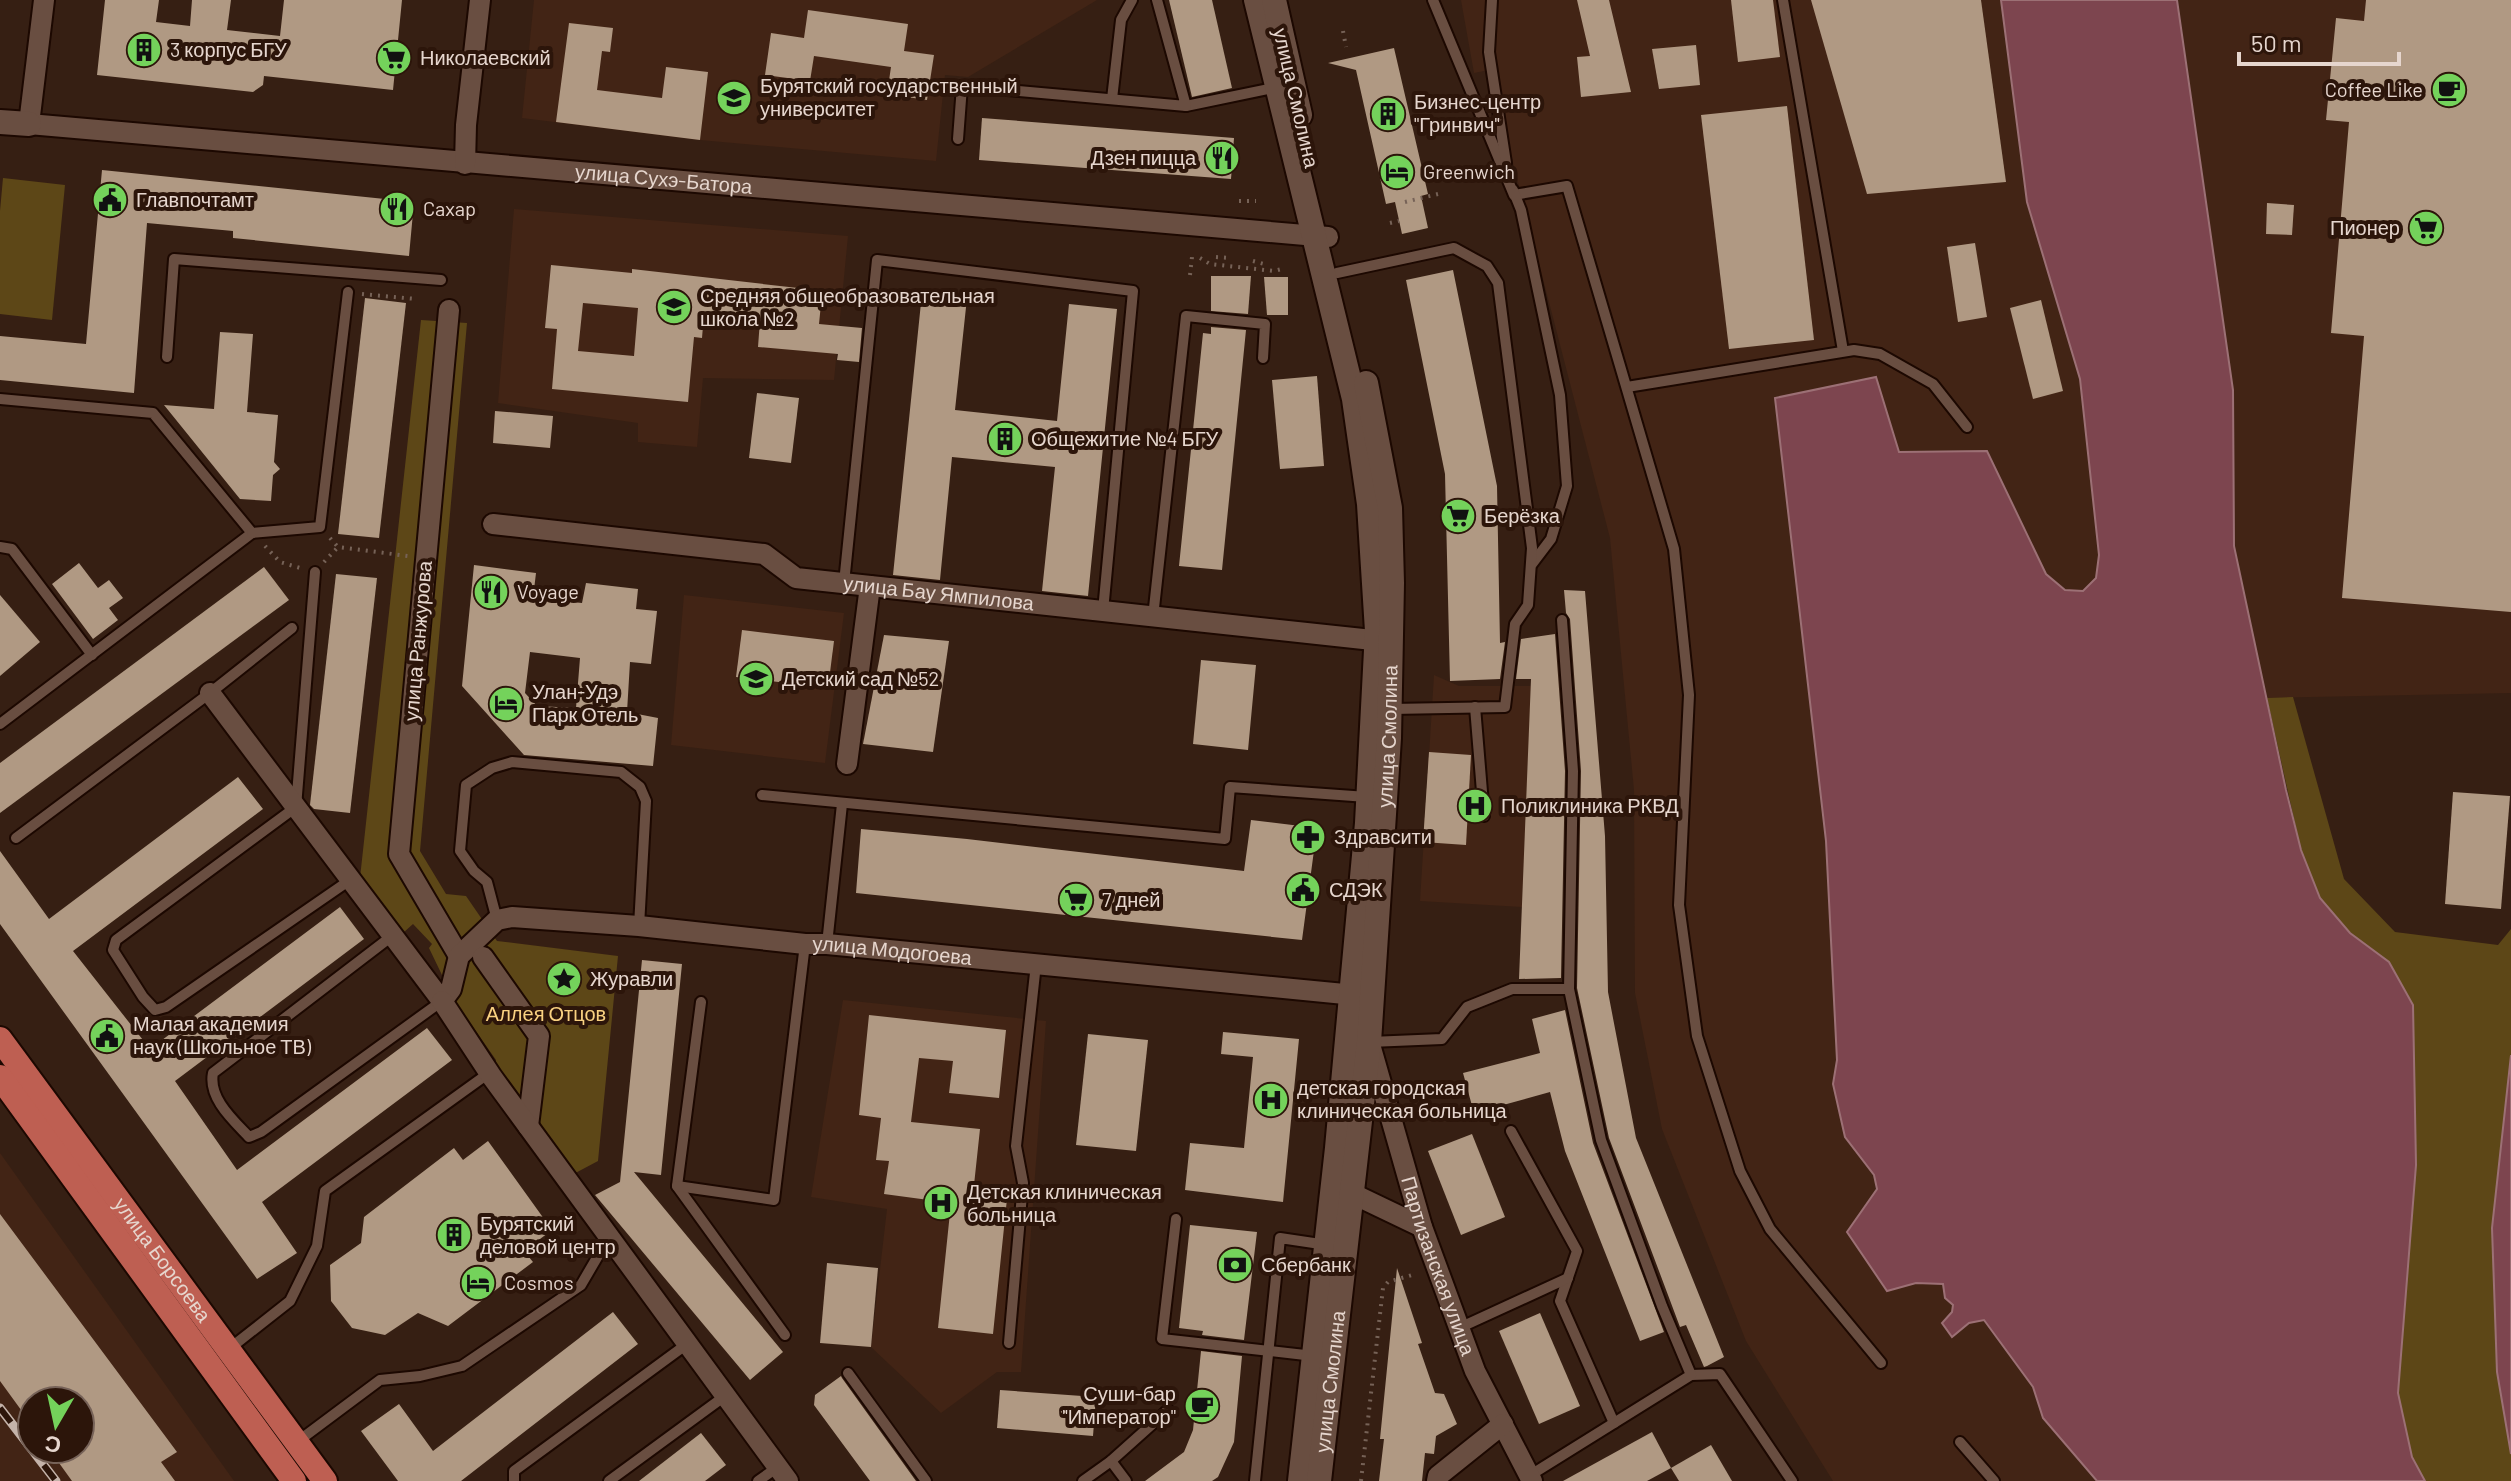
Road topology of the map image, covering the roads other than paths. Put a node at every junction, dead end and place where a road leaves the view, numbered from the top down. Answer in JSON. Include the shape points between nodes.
{"nodes":[{"id":1,"x":44,"y":0,"type":"edge"},
{"id":2,"x":480,"y":0,"type":"edge"},
{"id":3,"x":1132,"y":0,"type":"edge"},
{"id":4,"x":1157,"y":0,"type":"edge"},
{"id":5,"x":1256,"y":0,"type":"edge"},
{"id":6,"x":1274,"y":0,"type":"edge"},
{"id":7,"x":1433,"y":0,"type":"edge"},
{"id":8,"x":1492,"y":0,"type":"edge"},
{"id":9,"x":1783,"y":0,"type":"edge"},
{"id":10,"x":1285,"y":86,"type":"junction"},
{"id":11,"x":1112,"y":99,"type":"junction"},
{"id":12,"x":1186,"y":106,"type":"junction"},
{"id":13,"x":0,"y":122,"type":"edge"},
{"id":14,"x":29,"y":124,"type":"junction"},
{"id":15,"x":958,"y":139,"type":"dead end"},
{"id":16,"x":465,"y":164,"type":"junction"},
{"id":17,"x":1514,"y":195,"type":"junction"},
{"id":18,"x":1320,"y":236,"type":"junction"},
{"id":19,"x":1337,"y":273,"type":"junction"},
{"id":20,"x":441,"y":280,"type":"dead end"},
{"id":21,"x":348,"y":292,"type":"road end"},
{"id":22,"x":449,"y":310,"type":"dead end"},
{"id":23,"x":1843,"y":351,"type":"junction"},
{"id":24,"x":167,"y":357,"type":"dead end"},
{"id":25,"x":1263,"y":358,"type":"dead end"},
{"id":26,"x":1627,"y":387,"type":"junction"},
{"id":27,"x":0,"y":399,"type":"edge"},
{"id":28,"x":1967,"y":427,"type":"dead end"},
{"id":29,"x":493,"y":524,"type":"dead end"},
{"id":30,"x":252,"y":533,"type":"junction"},
{"id":31,"x":0,"y":547,"type":"edge"},
{"id":32,"x":1530,"y":565,"type":"junction"},
{"id":33,"x":315,"y":572,"type":"road end"},
{"id":34,"x":844,"y":583,"type":"junction"},
{"id":35,"x":870,"y":586,"type":"junction"},
{"id":36,"x":1103,"y":611,"type":"junction"},
{"id":37,"x":1153,"y":617,"type":"junction"},
{"id":38,"x":1562,"y":620,"type":"dead end"},
{"id":39,"x":292,"y":628,"type":"dead end"},
{"id":40,"x":1384,"y":641,"type":"junction"},
{"id":41,"x":92,"y":655,"type":"junction"},
{"id":42,"x":210,"y":693,"type":"junction"},
{"id":43,"x":1475,"y":707,"type":"junction"},
{"id":44,"x":1390,"y":709,"type":"junction"},
{"id":45,"x":0,"y":724,"type":"edge"},
{"id":46,"x":847,"y":764,"type":"dead end"},
{"id":47,"x":762,"y":795,"type":"dead end"},
{"id":48,"x":1377,"y":797,"type":"junction"},
{"id":49,"x":842,"y":804,"type":"junction"},
{"id":50,"x":296,"y":807,"type":"junction"},
{"id":51,"x":1484,"y":816,"type":"dead end"},
{"id":52,"x":16,"y":838,"type":"dead end"},
{"id":53,"x":350,"y":880,"type":"junction"},
{"id":54,"x":497,"y":920,"type":"junction"},
{"id":55,"x":639,"y":926,"type":"junction"},
{"id":56,"x":392,"y":936,"type":"junction"},
{"id":57,"x":805,"y":944,"type":"junction"},
{"id":58,"x":827,"y":944,"type":"junction"},
{"id":59,"x":459,"y":956,"type":"junction"},
{"id":60,"x":483,"y":957,"type":"dead end"},
{"id":61,"x":1036,"y":964,"type":"junction"},
{"id":62,"x":1569,"y":989,"type":"junction"},
{"id":63,"x":446,"y":995,"type":"junction"},
{"id":64,"x":1362,"y":996,"type":"junction"},
{"id":65,"x":701,"y":1002,"type":"dead end"},
{"id":66,"x":0,"y":1039,"type":"edge"},
{"id":67,"x":1369,"y":1042,"type":"junction"},
{"id":68,"x":489,"y":1073,"type":"junction"},
{"id":69,"x":0,"y":1077,"type":"edge"},
{"id":70,"x":528,"y":1126,"type":"junction"},
{"id":71,"x":1511,"y":1131,"type":"dead end"},
{"id":72,"x":677,"y":1186,"type":"junction"},
{"id":73,"x":1351,"y":1193,"type":"junction"},
{"id":74,"x":1176,"y":1219,"type":"dead end"},
{"id":75,"x":1422,"y":1227,"type":"junction"},
{"id":76,"x":609,"y":1237,"type":"junction"},
{"id":77,"x":1336,"y":1246,"type":"junction"},
{"id":78,"x":1568,"y":1278,"type":"junction"},
{"id":79,"x":1459,"y":1328,"type":"junction"},
{"id":80,"x":785,"y":1335,"type":"dead end"},
{"id":81,"x":1009,"y":1343,"type":"dead end"},
{"id":82,"x":687,"y":1344,"type":"junction"},
{"id":83,"x":228,"y":1350,"type":"junction"},
{"id":84,"x":1268,"y":1350,"type":"junction"},
{"id":85,"x":1323,"y":1357,"type":"junction"},
{"id":86,"x":1881,"y":1363,"type":"dead end"},
{"id":87,"x":848,"y":1373,"type":"dead end"},
{"id":88,"x":1691,"y":1375,"type":"junction"},
{"id":89,"x":725,"y":1396,"type":"junction"},
{"id":90,"x":1168,"y":1410,"type":"dead end"},
{"id":91,"x":1614,"y":1423,"type":"junction"},
{"id":92,"x":1503,"y":1424,"type":"junction"},
{"id":93,"x":1960,"y":1442,"type":"dead end"},
{"id":94,"x":295,"y":1443,"type":"junction"},
{"id":95,"x":1111,"y":1461,"type":"junction"},
{"id":96,"x":783,"y":1474,"type":"edge"},
{"id":97,"x":1306,"y":1476,"type":"edge"},
{"id":98,"x":1531,"y":1478,"type":"edge"},
{"id":99,"x":294,"y":1481,"type":"edge"},
{"id":100,"x":325,"y":1481,"type":"edge"},
{"id":101,"x":514,"y":1481,"type":"edge"},
{"id":102,"x":609,"y":1481,"type":"edge"},
{"id":103,"x":758,"y":1481,"type":"edge"},
{"id":104,"x":926,"y":1481,"type":"edge"},
{"id":105,"x":1083,"y":1481,"type":"edge"},
{"id":106,"x":1126,"y":1481,"type":"edge"},
{"id":107,"x":1255,"y":1481,"type":"edge"},
{"id":108,"x":1437,"y":1481,"type":"edge"},
{"id":109,"x":1792,"y":1481,"type":"edge"},
{"id":110,"x":1994,"y":1481,"type":"edge"}],
"edges":[{"from":1,"to":14,"type":"street"},
{"from":2,"to":16,"type":"street"},
{"from":3,"to":11,"type":"lane","via":[[1121,20]]},
{"from":4,"to":12,"type":"lane"},
{"from":5,"to":10,"type":"main road"},
{"from":6,"to":10,"type":"main road","name":"улица Смолина"},
{"from":7,"to":17,"type":"lane"},
{"from":8,"to":17,"type":"lane","via":[[1489,52]]},
{"from":9,"to":23,"type":"lane"},
{"from":10,"to":12,"type":"lane"},
{"from":10,"to":18,"type":"main road","name":"улица Смолина"},
{"from":11,"to":12,"type":"lane"},
{"from":11,"to":15,"type":"lane","via":[[962,86]]},
{"from":13,"to":14,"type":"main road","name":"улица Сухэ-Батора"},
{"from":14,"to":16,"type":"street","name":"улица Сухэ-Батора"},
{"from":16,"to":18,"type":"street","name":"улица Сухэ-Батора"},
{"from":17,"to":26,"type":"lane","via":[[1567,186]]},
{"from":17,"to":32,"type":"lane","via":[[1560,395],[1567,486],[1551,539]]},
{"from":18,"to":19,"type":"main road","name":"улица Смолина"},
{"from":18,"to":40,"type":"main road","via":[[1354,399]]},
{"from":19,"to":32,"type":"lane","via":[[1454,248],[1487,266],[1498,283]]},
{"from":19,"to":40,"type":"main road","name":"улица Смолина","via":[[1365,375],[1390,508]]},
{"from":20,"to":24,"type":"lane","via":[[174,259]]},
{"from":21,"to":30,"type":"lane","via":[[320,527]]},
{"from":22,"to":59,"type":"street","name":"улица Ранжурова","via":[[399,854]]},
{"from":23,"to":26,"type":"lane"},
{"from":23,"to":28,"type":"lane","via":[[1880,354],[1933,384]]},
{"from":25,"to":37,"type":"lane","via":[[1265,324],[1186,316]]},
{"from":26,"to":86,"type":"lane","via":[[1676,563],[1689,695],[1679,905],[1697,1036],[1740,1171],[1770,1229]]},
{"from":27,"to":30,"type":"lane","via":[[153,413]]},
{"from":29,"to":34,"type":"street","name":"улица Бау Ямпилова","via":[[764,554],[796,578]]},
{"from":30,"to":41,"type":"lane"},
{"from":31,"to":41,"type":"lane","via":[[12,549]]},
{"from":32,"to":43,"type":"lane","via":[[1528,605],[1515,624],[1505,707]]},
{"from":33,"to":50,"type":"lane"},
{"from":34,"to":35,"type":"street","name":"улица Бау Ямпилова"},
{"from":34,"to":36,"type":"lane","via":[[877,260],[1133,291]]},
{"from":35,"to":36,"type":"street","name":"улица Бау Ямпилова"},
{"from":35,"to":46,"type":"street"},
{"from":36,"to":37,"type":"street","name":"улица Бау Ямпилова"},
{"from":37,"to":40,"type":"street","name":"улица Бау Ямпилова"},
{"from":38,"to":62,"type":"lane","via":[[1573,771]]},
{"from":39,"to":42,"type":"lane"},
{"from":40,"to":44,"type":"main road","name":"улица Смолина"},
{"from":40,"to":48,"type":"main road"},
{"from":41,"to":45,"type":"lane"},
{"from":42,"to":50,"type":"street"},
{"from":42,"to":52,"type":"lane"},
{"from":43,"to":44,"type":"lane"},
{"from":43,"to":51,"type":"lane"},
{"from":44,"to":48,"type":"main road","name":"улица Смолина"},
{"from":47,"to":49,"type":"lane"},
{"from":48,"to":49,"type":"lane","via":[[1230,787],[1225,839]]},
{"from":48,"to":64,"type":"main road","name":"улица Смолина"},
{"from":49,"to":58,"type":"lane"},
{"from":50,"to":53,"type":"street"},
{"from":50,"to":53,"type":"lane","via":[[116,940],[113,950],[143,997],[155,1010],[166,1007]]},
{"from":53,"to":56,"type":"street"},
{"from":54,"to":55,"type":"street","name":"улица Модогоева"},
{"from":54,"to":55,"type":"lane","via":[[487,882],[460,851],[466,785],[512,762],[621,772],[640,787],[646,801]]},
{"from":54,"to":59,"type":"street"},
{"from":55,"to":57,"type":"street","name":"улица Модогоева"},
{"from":56,"to":63,"type":"street"},
{"from":56,"to":63,"type":"lane","via":[[213,1073],[214,1095],[249,1137]]},
{"from":57,"to":58,"type":"street","name":"улица Модогоева"},
{"from":57,"to":72,"type":"lane","via":[[774,1200]]},
{"from":58,"to":61,"type":"street","name":"улица Модогоева"},
{"from":59,"to":63,"type":"street"},
{"from":60,"to":70,"type":"street","via":[[539,1036]]},
{"from":61,"to":64,"type":"street","name":"улица Модогоева"},
{"from":61,"to":81,"type":"lane","via":[[1016,1146],[1023,1183]]},
{"from":62,"to":67,"type":"lane","via":[[1512,989],[1467,1007],[1442,1039]]},
{"from":62,"to":88,"type":"lane","via":[[1601,1140]]},
{"from":63,"to":68,"type":"street"},
{"from":64,"to":67,"type":"main road","name":"улица Смолина"},
{"from":64,"to":77,"type":"main road"},
{"from":65,"to":72,"type":"lane"},
{"from":66,"to":83,"type":"main road","name":"улица Борсоева"},
{"from":67,"to":73,"type":"main road","name":"улица Смолина"},
{"from":67,"to":75,"type":"street","name":"Партизанская улица"},
{"from":68,"to":70,"type":"street"},
{"from":68,"to":83,"type":"lane","via":[[325,1191],[317,1246],[290,1301]]},
{"from":69,"to":99,"type":"main road","name":"улица Борсоева"},
{"from":70,"to":76,"type":"street"},
{"from":71,"to":78,"type":"lane","via":[[1577,1251]]},
{"from":72,"to":80,"type":"lane"},
{"from":73,"to":75,"type":"street"},
{"from":73,"to":77,"type":"main road","name":"улица Смолина"},
{"from":74,"to":84,"type":"lane","via":[[1162,1339]]},
{"from":75,"to":79,"type":"street","name":"Партизанская улица"},
{"from":76,"to":82,"type":"street"},
{"from":76,"to":94,"type":"lane","via":[[581,1285],[462,1366],[380,1380]]},
{"from":77,"to":84,"type":"lane","via":[[1280,1238]]},
{"from":77,"to":85,"type":"main road","name":"улица Смолина"},
{"from":78,"to":79,"type":"lane"},
{"from":78,"to":91,"type":"lane","via":[[1560,1301]]},
{"from":79,"to":92,"type":"street","name":"Партизанская улица"},
{"from":82,"to":89,"type":"street"},
{"from":82,"to":101,"type":"lane","via":[[514,1471]]},
{"from":83,"to":94,"type":"main road","name":"улица Борсоева"},
{"from":84,"to":85,"type":"lane"},
{"from":84,"to":107,"type":"lane"},
{"from":85,"to":97,"type":"main road","name":"улица Смолина"},
{"from":87,"to":104,"type":"lane"},
{"from":88,"to":91,"type":"lane"},
{"from":88,"to":109,"type":"lane","via":[[1720,1374]]},
{"from":89,"to":96,"type":"street"},
{"from":89,"to":102,"type":"lane"},
{"from":90,"to":95,"type":"lane"},
{"from":91,"to":98,"type":"lane"},
{"from":92,"to":98,"type":"street","name":"Партизанская улица"},
{"from":92,"to":108,"type":"street"},
{"from":93,"to":110,"type":"lane"},
{"from":94,"to":100,"type":"main road","name":"улица Борсоева"},
{"from":95,"to":105,"type":"lane"},
{"from":95,"to":106,"type":"lane"},
{"from":96,"to":103,"type":"lane"}]}
